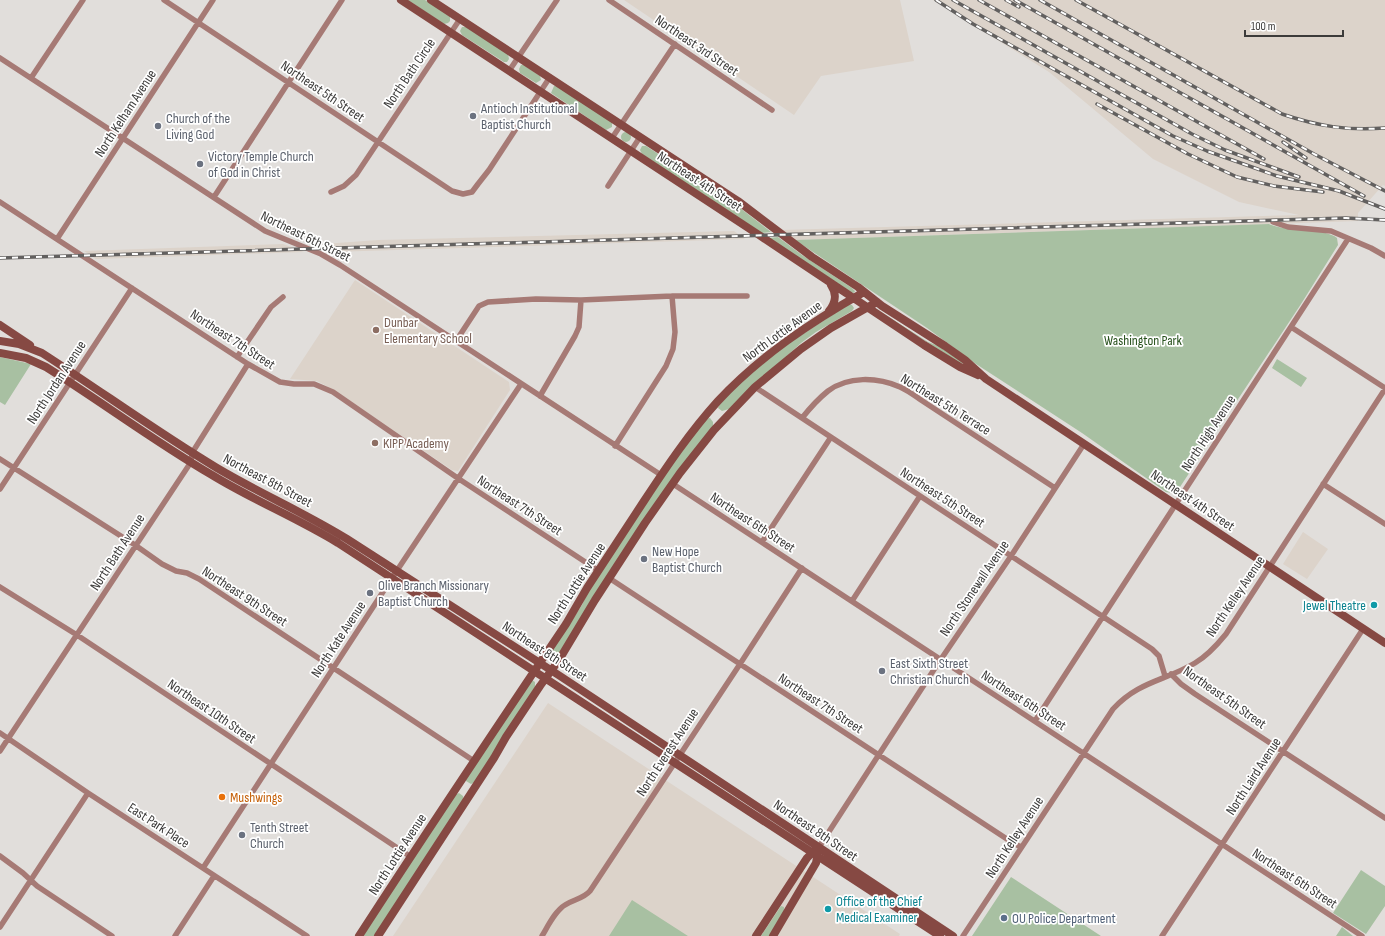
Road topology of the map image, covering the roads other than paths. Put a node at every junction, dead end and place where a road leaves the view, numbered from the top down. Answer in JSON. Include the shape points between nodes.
{"nodes":[{"id":1,"x":83,"y":0,"type":"edge"},
{"id":2,"x":164,"y":0,"type":"edge"},
{"id":3,"x":213,"y":0,"type":"edge"},
{"id":4,"x":342,"y":0,"type":"edge"},
{"id":5,"x":401,"y":0,"type":"edge"},
{"id":6,"x":431,"y":0,"type":"edge"},
{"id":7,"x":557,"y":0,"type":"edge"},
{"id":8,"x":608,"y":0,"type":"edge"},
{"id":9,"x":460,"y":19,"type":"junction"},
{"id":10,"x":198,"y":22,"type":"junction"},
{"id":11,"x":450,"y":33,"type":"junction"},
{"id":12,"x":674,"y":44,"type":"junction"},
{"id":13,"x":518,"y":57,"type":"junction"},
{"id":14,"x":0,"y":58,"type":"edge"},
{"id":15,"x":509,"y":71,"type":"junction"},
{"id":16,"x":550,"y":77,"type":"junction"},
{"id":17,"x":31,"y":78,"type":"junction"},
{"id":18,"x":289,"y":82,"type":"junction"},
{"id":19,"x":540,"y":92,"type":"junction"},
{"id":20,"x":772,"y":110,"type":"dead end"},
{"id":21,"x":621,"y":124,"type":"junction"},
{"id":22,"x":640,"y":136,"type":"junction"},
{"id":23,"x":123,"y":138,"type":"junction"},
{"id":24,"x":612,"y":138,"type":"junction"},
{"id":25,"x":377,"y":141,"type":"junction"},
{"id":26,"x":631,"y":151,"type":"junction"},
{"id":27,"x":608,"y":186,"type":"dead end"},
{"id":28,"x":330,"y":192,"type":"dead end"},
{"id":29,"x":214,"y":197,"type":"junction"},
{"id":30,"x":0,"y":202,"type":"edge"},
{"id":31,"x":1273,"y":222,"type":"dead end"},
{"id":32,"x":56,"y":239,"type":"junction"},
{"id":33,"x":1348,"y":239,"type":"junction"},
{"id":34,"x":1385,"y":256,"type":"edge"},
{"id":35,"x":829,"y":283,"type":"junction"},
{"id":36,"x":132,"y":288,"type":"junction"},
{"id":37,"x":864,"y":292,"type":"junction"},
{"id":38,"x":672,"y":296,"type":"junction"},
{"id":39,"x":746,"y":296,"type":"dead end"},
{"id":40,"x":283,"y":297,"type":"dead end"},
{"id":41,"x":852,"y":298,"type":"junction"},
{"id":42,"x":581,"y":300,"type":"junction"},
{"id":43,"x":877,"y":302,"type":"junction"},
{"id":44,"x":866,"y":308,"type":"junction"},
{"id":45,"x":828,"y":313,"type":"junction"},
{"id":46,"x":0,"y":325,"type":"edge"},
{"id":47,"x":1291,"y":327,"type":"junction"},
{"id":48,"x":0,"y":341,"type":"edge"},
{"id":49,"x":456,"y":341,"type":"junction"},
{"id":50,"x":0,"y":353,"type":"edge"},
{"id":51,"x":42,"y":353,"type":"junction"},
{"id":52,"x":237,"y":357,"type":"junction"},
{"id":53,"x":248,"y":364,"type":"junction"},
{"id":54,"x":75,"y":375,"type":"junction"},
{"id":55,"x":986,"y":379,"type":"junction"},
{"id":56,"x":70,"y":382,"type":"junction"},
{"id":57,"x":521,"y":384,"type":"junction"},
{"id":58,"x":755,"y":387,"type":"junction"},
{"id":59,"x":1385,"y":389,"type":"edge"},
{"id":60,"x":540,"y":396,"type":"junction"},
{"id":61,"x":802,"y":418,"type":"junction"},
{"id":62,"x":831,"y":437,"type":"junction"},
{"id":63,"x":1084,"y":444,"type":"junction"},
{"id":64,"x":616,"y":446,"type":"junction"},
{"id":65,"x":192,"y":453,"type":"junction"},
{"id":66,"x":0,"y":459,"type":"edge"},
{"id":67,"x":191,"y":462,"type":"junction"},
{"id":68,"x":14,"y":469,"type":"junction"},
{"id":69,"x":661,"y":475,"type":"junction"},
{"id":70,"x":458,"y":479,"type":"junction"},
{"id":71,"x":673,"y":484,"type":"junction"},
{"id":72,"x":1323,"y":484,"type":"junction"},
{"id":73,"x":1055,"y":488,"type":"junction"},
{"id":74,"x":0,"y":489,"type":"edge"},
{"id":75,"x":920,"y":496,"type":"junction"},
{"id":76,"x":1176,"y":504,"type":"junction"},
{"id":77,"x":1385,"y":524,"type":"edge"},
{"id":78,"x":762,"y":542,"type":"junction"},
{"id":79,"x":135,"y":545,"type":"junction"},
{"id":80,"x":1011,"y":556,"type":"junction"},
{"id":81,"x":1270,"y":567,"type":"junction"},
{"id":82,"x":802,"y":568,"type":"junction"},
{"id":83,"x":398,"y":571,"type":"junction"},
{"id":84,"x":599,"y":571,"type":"junction"},
{"id":85,"x":392,"y":578,"type":"junction"},
{"id":86,"x":609,"y":578,"type":"junction"},
{"id":87,"x":0,"y":587,"type":"edge"},
{"id":88,"x":852,"y":601,"type":"junction"},
{"id":89,"x":1103,"y":617,"type":"junction"},
{"id":90,"x":1363,"y":629,"type":"junction"},
{"id":91,"x":77,"y":635,"type":"junction"},
{"id":92,"x":1385,"y":643,"type":"edge"},
{"id":93,"x":942,"y":660,"type":"junction"},
{"id":94,"x":540,"y":662,"type":"junction"},
{"id":95,"x":740,"y":664,"type":"junction"},
{"id":96,"x":334,"y":669,"type":"junction"},
{"id":97,"x":552,"y":670,"type":"junction"},
{"id":98,"x":533,"y":671,"type":"junction"},
{"id":99,"x":1172,"y":674,"type":"junction"},
{"id":100,"x":1165,"y":676,"type":"junction"},
{"id":101,"x":545,"y":679,"type":"junction"},
{"id":102,"x":1035,"y":721,"type":"junction"},
{"id":103,"x":0,"y":733,"type":"edge"},
{"id":104,"x":8,"y":738,"type":"junction"},
{"id":105,"x":0,"y":751,"type":"edge"},
{"id":106,"x":1283,"y":752,"type":"junction"},
{"id":107,"x":1083,"y":753,"type":"junction"},
{"id":108,"x":679,"y":755,"type":"junction"},
{"id":109,"x":879,"y":755,"type":"junction"},
{"id":110,"x":474,"y":761,"type":"junction"},
{"id":111,"x":674,"y":762,"type":"junction"},
{"id":112,"x":271,"y":765,"type":"junction"},
{"id":113,"x":88,"y":793,"type":"junction"},
{"id":114,"x":1385,"y":818,"type":"edge"},
{"id":115,"x":1222,"y":844,"type":"junction"},
{"id":116,"x":1021,"y":847,"type":"junction"},
{"id":117,"x":816,"y":852,"type":"junction"},
{"id":118,"x":0,"y":856,"type":"edge"},
{"id":119,"x":411,"y":857,"type":"junction"},
{"id":120,"x":203,"y":868,"type":"junction"},
{"id":121,"x":214,"y":876,"type":"junction"},
{"id":122,"x":31,"y":880,"type":"junction"},
{"id":123,"x":0,"y":927,"type":"edge"},
{"id":124,"x":112,"y":936,"type":"edge"},
{"id":125,"x":175,"y":936,"type":"edge"},
{"id":126,"x":307,"y":936,"type":"edge"},
{"id":127,"x":359,"y":936,"type":"edge"},
{"id":128,"x":378,"y":936,"type":"edge"},
{"id":129,"x":542,"y":936,"type":"edge"},
{"id":130,"x":756,"y":936,"type":"edge"},
{"id":131,"x":773,"y":936,"type":"edge"},
{"id":132,"x":940,"y":936,"type":"edge"},
{"id":133,"x":953,"y":936,"type":"edge"},
{"id":134,"x":963,"y":936,"type":"edge"},
{"id":135,"x":1162,"y":936,"type":"edge"},
{"id":136,"x":1362,"y":936,"type":"edge"}],
"edges":[{"from":1,"to":17,"type":"street"},
{"from":2,"to":10,"type":"street","name":"Northeast 5th Street"},
{"from":3,"to":10,"type":"street","name":"North Kelham Avenue"},
{"from":4,"to":18,"type":"street"},
{"from":5,"to":11,"type":"main road","name":"Northeast 4th Street"},
{"from":6,"to":9,"type":"main road","name":"Northeast 4th Street"},
{"from":7,"to":13,"type":"street"},
{"from":8,"to":12,"type":"street","name":"Northeast 3rd Street"},
{"from":9,"to":11,"type":"street","name":"North Bath Circle"},
{"from":9,"to":13,"type":"main road","name":"Northeast 4th Street"},
{"from":10,"to":18,"type":"street","name":"Northeast 5th Street"},
{"from":10,"to":23,"type":"street","name":"North Kelham Avenue"},
{"from":11,"to":15,"type":"main road","name":"Northeast 4th Street"},
{"from":11,"to":25,"type":"street","name":"North Bath Circle"},
{"from":12,"to":20,"type":"street","name":"Northeast 3rd Street"},
{"from":12,"to":21,"type":"street"},
{"from":13,"to":15,"type":"street"},
{"from":13,"to":16,"type":"main road","name":"Northeast 4th Street"},
{"from":14,"to":17,"type":"street","name":"Northeast 6th Street"},
{"from":15,"to":19,"type":"main road","name":"Northeast 4th Street"},
{"from":16,"to":19,"type":"street"},
{"from":16,"to":21,"type":"main road","name":"Northeast 4th Street"},
{"from":17,"to":23,"type":"street","name":"Northeast 6th Street"},
{"from":18,"to":25,"type":"street","name":"Northeast 5th Street"},
{"from":18,"to":29,"type":"street"},
{"from":19,"to":24,"type":"main road","name":"Northeast 4th Street"},
{"from":19,"to":25,"type":"street","name":"Northeast 5th Street","via":[[472,192],[463,194],[452,191]]},
{"from":21,"to":22,"type":"main road","name":"Northeast 4th Street"},
{"from":21,"to":24,"type":"street"},
{"from":22,"to":26,"type":"street"},
{"from":22,"to":37,"type":"main road","name":"Northeast 4th Street","via":[[738,201],[788,240]]},
{"from":23,"to":29,"type":"street","name":"Northeast 6th Street"},
{"from":23,"to":32,"type":"street","name":"North Kelham Avenue"},
{"from":24,"to":26,"type":"main road","name":"Northeast 4th Street"},
{"from":25,"to":28,"type":"street","name":"North Bath Circle","via":[[356,175],[344,186]]},
{"from":26,"to":27,"type":"street"},
{"from":26,"to":35,"type":"main road","name":"Northeast 4th Street"},
{"from":29,"to":49,"type":"street","name":"Northeast 6th Street","via":[[265,231],[333,260]]},
{"from":30,"to":32,"type":"street","name":"Northeast 7th Street"},
{"from":31,"to":33,"type":"street","via":[[1288,226],[1326,229]]},
{"from":32,"to":36,"type":"street","name":"Northeast 7th Street"},
{"from":33,"to":34,"type":"street"},
{"from":33,"to":47,"type":"street","name":"North High Avenue"},
{"from":35,"to":41,"type":"main road","name":"Northeast 4th Street"},
{"from":35,"to":45,"type":"main road","via":[[835,295]]},
{"from":36,"to":52,"type":"street","name":"Northeast 7th Street"},
{"from":36,"to":54,"type":"street","name":"North Jordan Avenue"},
{"from":37,"to":41,"type":"main road","name":"North Lottie Avenue"},
{"from":37,"to":43,"type":"main road","name":"Northeast 4th Street"},
{"from":38,"to":39,"type":"street"},
{"from":38,"to":42,"type":"street"},
{"from":38,"to":64,"type":"street","via":[[675,332],[673,349],[666,366]]},
{"from":40,"to":52,"type":"street","via":[[271,307]]},
{"from":41,"to":44,"type":"main road","name":"Northeast 4th Street"},
{"from":41,"to":45,"type":"main road","name":"North Lottie Avenue"},
{"from":42,"to":49,"type":"street","via":[[488,302],[479,306]]},
{"from":42,"to":60,"type":"street","via":[[579,327]]},
{"from":43,"to":44,"type":"main road","name":"North Lottie Avenue"},
{"from":43,"to":55,"type":"main road","name":"Northeast 4th Street","via":[[965,360]]},
{"from":44,"to":55,"type":"main road","name":"Northeast 4th Street","via":[[960,367]]},
{"from":44,"to":58,"type":"main road","name":"North Lottie Avenue","via":[[801,349]]},
{"from":45,"to":69,"type":"main road","name":"North Lottie Avenue","via":[[772,352],[733,386],[692,432]]},
{"from":46,"to":51,"type":"main road"},
{"from":47,"to":59,"type":"street"},
{"from":47,"to":76,"type":"street","name":"North High Avenue"},
{"from":48,"to":51,"type":"main road","via":[[19,344]]},
{"from":49,"to":57,"type":"street","name":"Northeast 6th Street"},
{"from":50,"to":56,"type":"main road","name":"Northeast 8th Street","via":[[32,360]]},
{"from":51,"to":54,"type":"main road","name":"Northeast 8th Street"},
{"from":52,"to":53,"type":"street","name":"Northeast 7th Street"},
{"from":53,"to":65,"type":"street","name":"North Bath Avenue"},
{"from":53,"to":70,"type":"street","name":"Northeast 7th Street","via":[[280,382],[314,384],[333,392]]},
{"from":54,"to":56,"type":"street","name":"North Jordan Avenue"},
{"from":54,"to":65,"type":"main road","name":"Northeast 8th Street"},
{"from":55,"to":63,"type":"main road","name":"Northeast 4th Street"},
{"from":56,"to":67,"type":"main road","name":"Northeast 8th Street"},
{"from":56,"to":68,"type":"street","name":"North Jordan Avenue"},
{"from":57,"to":60,"type":"street","name":"Northeast 6th Street"},
{"from":57,"to":70,"type":"street","name":"North Kate Avenue"},
{"from":58,"to":61,"type":"street","name":"Northeast 5th Street"},
{"from":58,"to":71,"type":"main road","name":"North Lottie Avenue","via":[[714,430]]},
{"from":59,"to":72,"type":"street","name":"North Kelley Avenue"},
{"from":60,"to":64,"type":"street","name":"Northeast 6th Street"},
{"from":61,"to":62,"type":"street","name":"Northeast 5th Street"},
{"from":61,"to":73,"type":"street","name":"Northeast 5th Terrace","via":[[815,402],[839,385],[861,380],[887,382],[912,394]]},
{"from":62,"to":75,"type":"street","name":"Northeast 5th Street"},
{"from":62,"to":78,"type":"street"},
{"from":63,"to":73,"type":"street","name":"North Stonewall Avenue"},
{"from":63,"to":76,"type":"main road","name":"Northeast 4th Street"},
{"from":64,"to":69,"type":"street","name":"Northeast 6th Street"},
{"from":65,"to":67,"type":"street","name":"North Bath Avenue"},
{"from":65,"to":83,"type":"main road","name":"Northeast 8th Street","via":[[252,488],[323,524]]},
{"from":66,"to":68,"type":"street","name":"Northeast 9th Street"},
{"from":67,"to":79,"type":"street","name":"North Bath Avenue"},
{"from":67,"to":85,"type":"main road","name":"Northeast 8th Street","via":[[240,492],[317,531]]},
{"from":68,"to":74,"type":"street","name":"North Jordan Avenue"},
{"from":68,"to":79,"type":"street","name":"Northeast 9th Street"},
{"from":69,"to":84,"type":"main road","name":"North Lottie Avenue"},
{"from":70,"to":83,"type":"street","name":"North Kate Avenue"},
{"from":70,"to":84,"type":"street","name":"Northeast 7th Street"},
{"from":71,"to":78,"type":"street","name":"Northeast 6th Street"},
{"from":71,"to":86,"type":"main road","name":"North Lottie Avenue"},
{"from":72,"to":77,"type":"street"},
{"from":72,"to":81,"type":"street","name":"North Kelley Avenue"},
{"from":73,"to":80,"type":"street","name":"North Stonewall Avenue"},
{"from":75,"to":80,"type":"street","name":"Northeast 5th Street"},
{"from":75,"to":88,"type":"street"},
{"from":76,"to":81,"type":"main road","name":"Northeast 4th Street"},
{"from":76,"to":89,"type":"street","name":"North High Avenue"},
{"from":78,"to":82,"type":"street","name":"Northeast 6th Street"},
{"from":79,"to":91,"type":"street","name":"North Bath Avenue"},
{"from":79,"to":96,"type":"street","name":"Northeast 9th Street","via":[[162,564],[199,579]]},
{"from":80,"to":89,"type":"street","name":"Northeast 5th Street"},
{"from":80,"to":93,"type":"street","name":"North Stonewall Avenue"},
{"from":81,"to":90,"type":"main road","name":"Northeast 4th Street"},
{"from":81,"to":99,"type":"street","name":"North Kelley Avenue","via":[[1233,625],[1216,646],[1194,664]]},
{"from":82,"to":88,"type":"street","name":"Northeast 6th Street"},
{"from":82,"to":95,"type":"street","name":"North Everest Avenue"},
{"from":83,"to":85,"type":"street","name":"North Kate Avenue"},
{"from":83,"to":94,"type":"main road","name":"Northeast 8th Street"},
{"from":84,"to":94,"type":"main road","name":"North Lottie Avenue"},
{"from":85,"to":96,"type":"street","name":"North Kate Avenue"},
{"from":85,"to":98,"type":"main road","name":"Northeast 8th Street"},
{"from":86,"to":95,"type":"street","name":"Northeast 7th Street"},
{"from":86,"to":97,"type":"main road","name":"North Lottie Avenue"},
{"from":87,"to":91,"type":"street","name":"Northeast 10th Street"},
{"from":88,"to":93,"type":"street","name":"Northeast 6th Street"},
{"from":89,"to":100,"type":"street","name":"Northeast 5th Street","via":[[1156,652]]},
{"from":89,"to":102,"type":"street","name":"North High Avenue"},
{"from":90,"to":92,"type":"main road","name":"Northeast 4th Street"},
{"from":90,"to":106,"type":"street","name":"North Laird Avenue"},
{"from":91,"to":104,"type":"street","name":"North Bath Avenue"},
{"from":91,"to":112,"type":"street","name":"Northeast 10th Street"},
{"from":93,"to":102,"type":"street","name":"Northeast 6th Street"},
{"from":93,"to":109,"type":"street","name":"North Stonewall Avenue"},
{"from":94,"to":97,"type":"main road","name":"Northeast 8th Street"},
{"from":94,"to":98,"type":"main road","name":"North Lottie Avenue"},
{"from":95,"to":108,"type":"street","name":"North Everest Avenue"},
{"from":95,"to":109,"type":"street","name":"Northeast 7th Street"},
{"from":96,"to":110,"type":"street","name":"Northeast 9th Street"},
{"from":96,"to":112,"type":"street","name":"North Kate Avenue"},
{"from":97,"to":101,"type":"main road","name":"North Lottie Avenue"},
{"from":97,"to":108,"type":"main road","name":"Northeast 8th Street"},
{"from":98,"to":101,"type":"main road","name":"Northeast 8th Street"},
{"from":98,"to":110,"type":"main road","name":"North Lottie Avenue"},
{"from":99,"to":100,"type":"street","name":"North Kelley Avenue"},
{"from":99,"to":106,"type":"street","name":"Northeast 5th Street","via":[[1190,691]]},
{"from":100,"to":107,"type":"street","name":"North Kelley Avenue","via":[[1136,690],[1119,702]]},
{"from":101,"to":111,"type":"main road","name":"Northeast 8th Street"},
{"from":101,"to":128,"type":"main road","name":"North Lottie Avenue"},
{"from":102,"to":107,"type":"street","name":"Northeast 6th Street"},
{"from":103,"to":104,"type":"street","name":"East Park Place"},
{"from":104,"to":105,"type":"street","name":"North Bath Avenue"},
{"from":104,"to":113,"type":"street","name":"East Park Place"},
{"from":106,"to":114,"type":"street","name":"Northeast 5th Street"},
{"from":106,"to":115,"type":"street","name":"North Laird Avenue"},
{"from":107,"to":115,"type":"street","name":"Northeast 6th Street"},
{"from":107,"to":116,"type":"street","name":"North Kelley Avenue"},
{"from":108,"to":111,"type":"street","name":"North Everest Avenue"},
{"from":108,"to":117,"type":"main road","name":"Northeast 8th Street"},
{"from":109,"to":116,"type":"street","name":"Northeast 7th Street"},
{"from":109,"to":117,"type":"street","name":"North Stonewall Avenue"},
{"from":110,"to":119,"type":"main road","name":"North Lottie Avenue"},
{"from":111,"to":117,"type":"main road","name":"Northeast 8th Street"},
{"from":111,"to":129,"type":"street","name":"North Everest Avenue","via":[[590,891],[582,898],[561,907]]},
{"from":112,"to":119,"type":"street","name":"Northeast 10th Street"},
{"from":112,"to":120,"type":"street","name":"North Kate Avenue"},
{"from":113,"to":120,"type":"street","name":"East Park Place"},
{"from":113,"to":122,"type":"street"},
{"from":115,"to":135,"type":"street","name":"North Laird Avenue"},
{"from":115,"to":136,"type":"street","name":"Northeast 6th Street"},
{"from":116,"to":134,"type":"street","name":"North Kelley Avenue"},
{"from":117,"to":130,"type":"main road","name":"North Stonewall Avenue","via":[[807,858]]},
{"from":117,"to":131,"type":"main road","name":"North Stonewall Avenue","via":[[816,864]]},
{"from":117,"to":132,"type":"main road","name":"Northeast 8th Street"},
{"from":117,"to":133,"type":"main road","name":"Northeast 8th Street"},
{"from":118,"to":122,"type":"street"},
{"from":119,"to":127,"type":"main road","name":"North Lottie Avenue"},
{"from":120,"to":121,"type":"street","name":"East Park Place"},
{"from":121,"to":125,"type":"street"},
{"from":121,"to":126,"type":"street","name":"East Park Place"},
{"from":122,"to":123,"type":"street"},
{"from":122,"to":124,"type":"street"}]}
